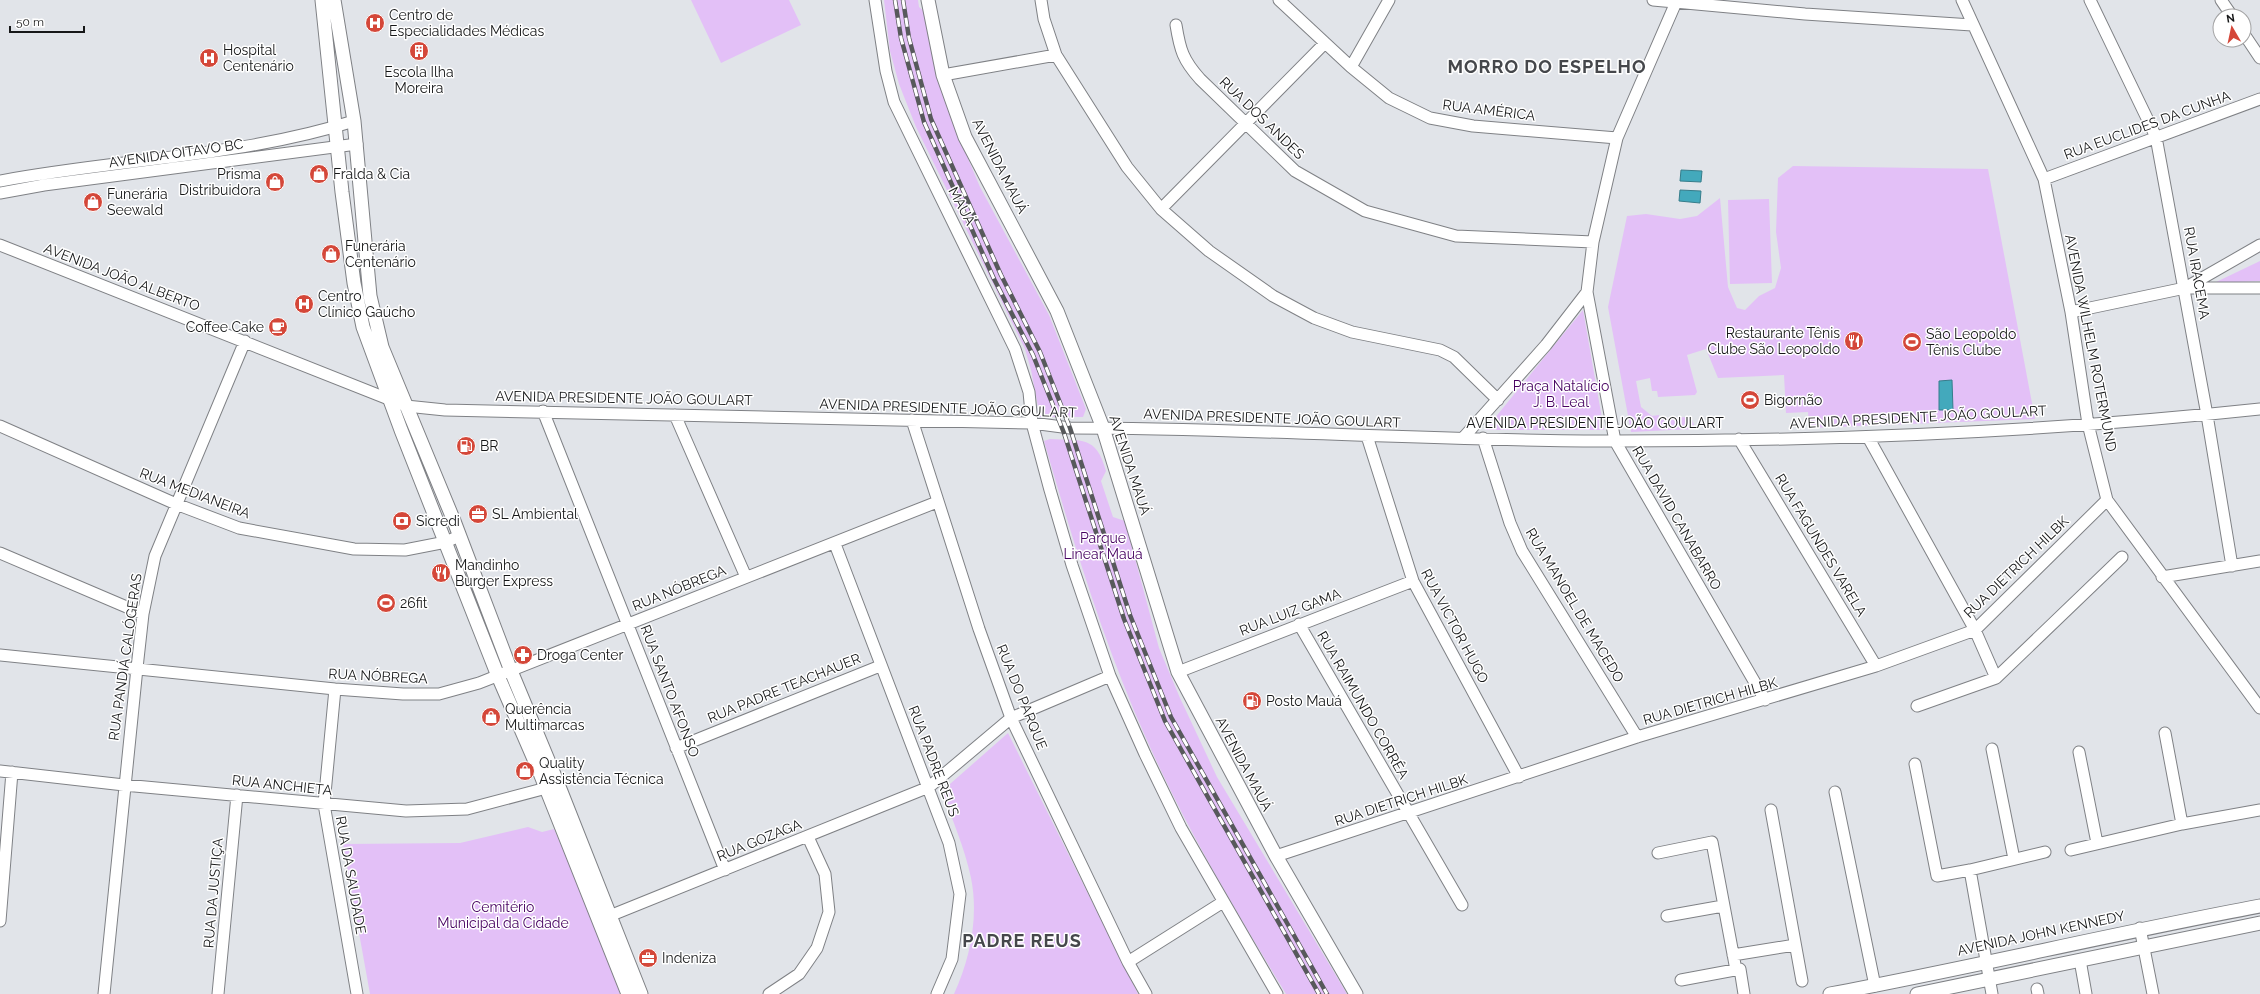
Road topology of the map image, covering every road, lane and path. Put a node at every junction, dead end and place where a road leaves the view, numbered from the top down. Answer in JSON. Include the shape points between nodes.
{"nodes":[{"id":1,"x":322,"y":0,"type":"edge"},
{"id":2,"x":334,"y":0,"type":"edge"},
{"id":3,"x":875,"y":0,"type":"edge"},
{"id":4,"x":928,"y":0,"type":"edge"},
{"id":5,"x":1041,"y":0,"type":"edge"},
{"id":6,"x":1279,"y":0,"type":"edge"},
{"id":7,"x":1389,"y":0,"type":"edge"},
{"id":8,"x":1653,"y":0,"type":"edge"},
{"id":9,"x":1962,"y":0,"type":"edge"},
{"id":10,"x":2090,"y":0,"type":"edge"},
{"id":11,"x":1677,"y":1,"type":"edge"},
{"id":12,"x":1176,"y":25,"type":"dead end"},
{"id":13,"x":1972,"y":25,"type":"junction"},
{"id":14,"x":1325,"y":43,"type":"junction"},
{"id":15,"x":2252,"y":46,"type":"edge"},
{"id":16,"x":342,"y":51,"type":"junction"},
{"id":17,"x":328,"y":53,"type":"junction"},
{"id":18,"x":1056,"y":55,"type":"junction"},
{"id":19,"x":2260,"y":58,"type":"edge"},
{"id":20,"x":1351,"y":67,"type":"junction"},
{"id":21,"x":943,"y":75,"type":"junction"},
{"id":22,"x":2260,"y":99,"type":"edge"},
{"id":23,"x":354,"y":121,"type":"junction"},
{"id":24,"x":1246,"y":123,"type":"junction"},
{"id":25,"x":336,"y":127,"type":"junction"},
{"id":26,"x":2156,"y":137,"type":"junction"},
{"id":27,"x":1617,"y":138,"type":"junction"},
{"id":28,"x":357,"y":144,"type":"junction"},
{"id":29,"x":338,"y":146,"type":"junction"},
{"id":30,"x":2044,"y":179,"type":"junction"},
{"id":31,"x":0,"y":181,"type":"edge"},
{"id":32,"x":0,"y":193,"type":"edge"},
{"id":33,"x":1161,"y":209,"type":"junction"},
{"id":34,"x":362,"y":229,"type":"junction"},
{"id":35,"x":347,"y":231,"type":"junction"},
{"id":36,"x":1593,"y":242,"type":"junction"},
{"id":37,"x":0,"y":245,"type":"edge"},
{"id":38,"x":2260,"y":245,"type":"edge"},
{"id":39,"x":367,"y":266,"type":"junction"},
{"id":40,"x":352,"y":268,"type":"junction"},
{"id":41,"x":2184,"y":288,"type":"junction"},
{"id":42,"x":2260,"y":288,"type":"edge"},
{"id":43,"x":1587,"y":292,"type":"junction"},
{"id":44,"x":2071,"y":312,"type":"junction"},
{"id":45,"x":244,"y":340,"type":"junction"},
{"id":46,"x":376,"y":349,"type":"junction"},
{"id":47,"x":389,"y":399,"type":"junction"},
{"id":48,"x":1498,"y":400,"type":"junction"},
{"id":49,"x":406,"y":406,"type":"junction"},
{"id":50,"x":2260,"y":409,"type":"edge"},
{"id":51,"x":543,"y":411,"type":"junction"},
{"id":52,"x":675,"y":414,"type":"junction"},
{"id":53,"x":2207,"y":415,"type":"junction"},
{"id":54,"x":912,"y":420,"type":"junction"},
{"id":55,"x":1032,"y":423,"type":"junction"},
{"id":56,"x":2088,"y":424,"type":"junction"},
{"id":57,"x":0,"y":426,"type":"edge"},
{"id":58,"x":1103,"y":428,"type":"junction"},
{"id":59,"x":1367,"y":436,"type":"junction"},
{"id":60,"x":1868,"y":437,"type":"junction"},
{"id":61,"x":1463,"y":438,"type":"junction"},
{"id":62,"x":1483,"y":438,"type":"junction"},
{"id":63,"x":1739,"y":439,"type":"junction"},
{"id":64,"x":421,"y":441,"type":"junction"},
{"id":65,"x":1615,"y":441,"type":"junction"},
{"id":66,"x":408,"y":447,"type":"junction"},
{"id":67,"x":442,"y":494,"type":"junction"},
{"id":68,"x":429,"y":499,"type":"junction"},
{"id":69,"x":2107,"y":500,"type":"junction"},
{"id":70,"x":937,"y":502,"type":"junction"},
{"id":71,"x":176,"y":504,"type":"junction"},
{"id":72,"x":459,"y":536,"type":"junction"},
{"id":73,"x":446,"y":542,"type":"junction"},
{"id":74,"x":835,"y":544,"type":"junction"},
{"id":75,"x":0,"y":553,"type":"edge"},
{"id":76,"x":2122,"y":557,"type":"dead end"},
{"id":77,"x":2260,"y":561,"type":"edge"},
{"id":78,"x":2232,"y":566,"type":"junction"},
{"id":79,"x":472,"y":570,"type":"junction"},
{"id":80,"x":459,"y":577,"type":"junction"},
{"id":81,"x":746,"y":577,"type":"junction"},
{"id":82,"x":2162,"y":577,"type":"junction"},
{"id":83,"x":1412,"y":581,"type":"junction"},
{"id":84,"x":143,"y":614,"type":"junction"},
{"id":85,"x":491,"y":618,"type":"junction"},
{"id":86,"x":478,"y":624,"type":"junction"},
{"id":87,"x":1299,"y":624,"type":"junction"},
{"id":88,"x":628,"y":625,"type":"junction"},
{"id":89,"x":1975,"y":630,"type":"junction"},
{"id":90,"x":0,"y":655,"type":"edge"},
{"id":91,"x":880,"y":666,"type":"junction"},
{"id":92,"x":1876,"y":666,"type":"junction"},
{"id":93,"x":137,"y":668,"type":"junction"},
{"id":94,"x":511,"y":671,"type":"junction"},
{"id":95,"x":1178,"y":672,"type":"junction"},
{"id":96,"x":498,"y":676,"type":"junction"},
{"id":97,"x":1110,"y":676,"type":"junction"},
{"id":98,"x":1996,"y":678,"type":"junction"},
{"id":99,"x":335,"y":689,"type":"junction"},
{"id":100,"x":1765,"y":700,"type":"junction"},
{"id":101,"x":1917,"y":706,"type":"dead end"},
{"id":102,"x":2260,"y":708,"type":"edge"},
{"id":103,"x":522,"y":714,"type":"junction"},
{"id":104,"x":1011,"y":718,"type":"junction"},
{"id":105,"x":2165,"y":733,"type":"dead end"},
{"id":106,"x":1637,"y":738,"type":"junction"},
{"id":107,"x":676,"y":748,"type":"junction"},
{"id":108,"x":1992,"y":749,"type":"dead end"},
{"id":109,"x":2079,"y":752,"type":"dead end"},
{"id":110,"x":1915,"y":764,"type":"dead end"},
{"id":111,"x":0,"y":771,"type":"edge"},
{"id":112,"x":12,"y":772,"type":"junction"},
{"id":113,"x":1519,"y":777,"type":"junction"},
{"id":114,"x":124,"y":785,"type":"junction"},
{"id":115,"x":552,"y":786,"type":"junction"},
{"id":116,"x":929,"y":787,"type":"junction"},
{"id":117,"x":1835,"y":792,"type":"dead end"},
{"id":118,"x":237,"y":795,"type":"junction"},
{"id":119,"x":324,"y":804,"type":"junction"},
{"id":120,"x":1771,"y":810,"type":"dead end"},
{"id":121,"x":2260,"y":810,"type":"edge"},
{"id":122,"x":1408,"y":814,"type":"junction"},
{"id":123,"x":2182,"y":824,"type":"junction"},
{"id":124,"x":808,"y":837,"type":"junction"},
{"id":125,"x":2097,"y":843,"type":"junction"},
{"id":126,"x":2071,"y":850,"type":"dead end"},
{"id":127,"x":2045,"y":852,"type":"dead end"},
{"id":128,"x":1658,"y":853,"type":"dead end"},
{"id":129,"x":1276,"y":856,"type":"junction"},
{"id":130,"x":2014,"y":859,"type":"junction"},
{"id":131,"x":725,"y":870,"type":"junction"},
{"id":132,"x":1970,"y":870,"type":"junction"},
{"id":133,"x":1223,"y":902,"type":"junction"},
{"id":134,"x":1462,"y":905,"type":"dead end"},
{"id":135,"x":1723,"y":906,"type":"junction"},
{"id":136,"x":2260,"y":906,"type":"edge"},
{"id":137,"x":1667,"y":916,"type":"dead end"},
{"id":138,"x":604,"y":918,"type":"junction"},
{"id":139,"x":0,"y":921,"type":"edge"},
{"id":140,"x":2260,"y":924,"type":"edge"},
{"id":141,"x":2140,"y":928,"type":"junction"},
{"id":142,"x":1795,"y":945,"type":"junction"},
{"id":143,"x":2144,"y":946,"type":"junction"},
{"id":144,"x":1733,"y":955,"type":"junction"},
{"id":145,"x":2080,"y":960,"type":"junction"},
{"id":146,"x":622,"y":961,"type":"junction"},
{"id":147,"x":1986,"y":961,"type":"junction"},
{"id":148,"x":1128,"y":962,"type":"junction"},
{"id":149,"x":1736,"y":970,"type":"junction"},
{"id":150,"x":1989,"y":979,"type":"junction"},
{"id":151,"x":1680,"y":980,"type":"dead end"},
{"id":152,"x":1802,"y":981,"type":"dead end"},
{"id":153,"x":1875,"y":986,"type":"junction"},
{"id":154,"x":104,"y":994,"type":"edge"},
{"id":155,"x":218,"y":994,"type":"edge"},
{"id":156,"x":357,"y":994,"type":"edge"},
{"id":157,"x":628,"y":994,"type":"edge"},
{"id":158,"x":641,"y":994,"type":"edge"},
{"id":159,"x":769,"y":994,"type":"edge"},
{"id":160,"x":937,"y":994,"type":"edge"},
{"id":161,"x":1146,"y":994,"type":"edge"},
{"id":162,"x":1278,"y":994,"type":"edge"},
{"id":163,"x":1356,"y":994,"type":"edge"},
{"id":164,"x":1744,"y":994,"type":"edge"},
{"id":165,"x":1830,"y":994,"type":"edge"},
{"id":166,"x":1917,"y":994,"type":"edge"},
{"id":167,"x":1992,"y":994,"type":"edge"},
{"id":168,"x":2086,"y":994,"type":"edge"},
{"id":169,"x":2153,"y":994,"type":"edge"}],
"edges":[{"from":1,"to":17,"type":"main road"},
{"from":2,"to":16,"type":"main road"},
{"from":3,"to":55,"type":"street","name":"MAUÁ","via":[[886,71],[894,102],[1015,349],[1029,392]]},
{"from":4,"to":21,"type":"main road","name":"AVENIDA MAUÁ"},
{"from":5,"to":18,"type":"street","via":[[1044,19]]},
{"from":6,"to":14,"type":"street","name":"RUA AMÉRICA"},
{"from":7,"to":20,"type":"street"},
{"from":8,"to":11,"type":"street"},
{"from":9,"to":13,"type":"street","name":"AVENIDA WILHELM ROTERMUND"},
{"from":10,"to":26,"type":"street","name":"RUA IRACEMA"},
{"from":11,"to":13,"type":"street","via":[[1805,14]]},
{"from":11,"to":27,"type":"street"},
{"from":12,"to":24,"type":"street","name":"RUA DOS ANDES","via":[[1180,52],[1186,64]]},
{"from":13,"to":30,"type":"street","name":"AVENIDA WILHELM ROTERMUND"},
{"from":14,"to":20,"type":"street","name":"RUA AMÉRICA"},
{"from":14,"to":24,"type":"street"},
{"from":15,"to":19,"type":"street"},
{"from":16,"to":17,"type":"main road"},
{"from":16,"to":23,"type":"main road"},
{"from":17,"to":25,"type":"main road"},
{"from":18,"to":21,"type":"street"},
{"from":18,"to":33,"type":"street","via":[[1127,167]]},
{"from":20,"to":27,"type":"street","name":"RUA AMÉRICA","via":[[1388,98],[1430,118],[1474,126]]},
{"from":21,"to":58,"type":"main road","name":"AVENIDA MAUÁ","via":[[965,137],[1057,311]]},
{"from":22,"to":26,"type":"street","name":"RUA EUCLIDES DA CUNHA"},
{"from":23,"to":25,"type":"street","name":"AVENIDA OITAVO BC"},
{"from":23,"to":28,"type":"main road"},
{"from":24,"to":33,"type":"street"},
{"from":24,"to":36,"type":"street","name":"RUA DOS ANDES","via":[[1295,171],[1365,211],[1456,236]]},
{"from":25,"to":29,"type":"main road"},
{"from":25,"to":31,"type":"street","name":"AVENIDA OITAVO BC","via":[[236,148]]},
{"from":26,"to":30,"type":"street","name":"RUA EUCLIDES DA CUNHA"},
{"from":26,"to":41,"type":"street","name":"RUA IRACEMA"},
{"from":27,"to":36,"type":"street"},
{"from":28,"to":29,"type":"street","name":"AVENIDA OITAVO BC"},
{"from":28,"to":34,"type":"main road"},
{"from":29,"to":32,"type":"street","name":"AVENIDA OITAVO BC"},
{"from":29,"to":35,"type":"main road"},
{"from":30,"to":44,"type":"street","name":"AVENIDA WILHELM ROTERMUND"},
{"from":33,"to":48,"type":"street","via":[[1209,251],[1273,296],[1314,318],[1352,332],[1440,350],[1454,357]]},
{"from":34,"to":35,"type":"main road"},
{"from":34,"to":39,"type":"main road"},
{"from":35,"to":40,"type":"main road"},
{"from":36,"to":43,"type":"street"},
{"from":37,"to":45,"type":"street","name":"AVENIDA JOÃO ALBERTO"},
{"from":38,"to":41,"type":"street"},
{"from":39,"to":40,"type":"main road"},
{"from":39,"to":46,"type":"main road"},
{"from":40,"to":46,"type":"main road","via":[[358,305]]},
{"from":41,"to":42,"type":"street"},
{"from":41,"to":44,"type":"street"},
{"from":41,"to":53,"type":"street","name":"RUA IRACEMA"},
{"from":43,"to":48,"type":"street","via":[[1546,345]]},
{"from":43,"to":65,"type":"street","name":"RUA DAVID CANABARRO"},
{"from":44,"to":56,"type":"street","name":"AVENIDA WILHELM ROTERMUND"},
{"from":45,"to":47,"type":"street","name":"AVENIDA JOÃO ALBERTO"},
{"from":45,"to":71,"type":"street","name":"RUA PANDIÁ CALÓGERAS"},
{"from":46,"to":47,"type":"main road"},
{"from":46,"to":49,"type":"main road"},
{"from":47,"to":49,"type":"street","name":"AVENIDA PRESIDENTE JOÃO GOULART"},
{"from":47,"to":66,"type":"main road"},
{"from":48,"to":61,"type":"street"},
{"from":49,"to":51,"type":"street","name":"AVENIDA PRESIDENTE JOÃO GOULART","via":[[445,410]]},
{"from":49,"to":64,"type":"main road"},
{"from":50,"to":53,"type":"street","name":"AVENIDA PRESIDENTE JOÃO GOULART"},
{"from":51,"to":52,"type":"street","name":"AVENIDA PRESIDENTE JOÃO GOULART"},
{"from":51,"to":88,"type":"street","name":"RUA SANTO AFONSO"},
{"from":52,"to":54,"type":"street","name":"AVENIDA PRESIDENTE JOÃO GOULART"},
{"from":52,"to":81,"type":"street"},
{"from":53,"to":56,"type":"street","name":"AVENIDA PRESIDENTE JOÃO GOULART"},
{"from":53,"to":78,"type":"street","name":"RUA IRACEMA"},
{"from":54,"to":55,"type":"street","name":"AVENIDA PRESIDENTE JOÃO GOULART"},
{"from":54,"to":70,"type":"street","name":"RUA DO PARQUE"},
{"from":55,"to":58,"type":"street","name":"AVENIDA PRESIDENTE JOÃO GOULART","via":[[1070,428]]},
{"from":55,"to":97,"type":"street","via":[[1072,565]]},
{"from":56,"to":60,"type":"street","name":"AVENIDA PRESIDENTE JOÃO GOULART"},
{"from":56,"to":69,"type":"street","name":"AVENIDA WILHELM ROTERMUND"},
{"from":57,"to":71,"type":"street","name":"RUA MEDIANEIRA"},
{"from":58,"to":59,"type":"street","name":"AVENIDA PRESIDENTE JOÃO GOULART"},
{"from":58,"to":95,"type":"main road","name":"AVENIDA MAUÁ"},
{"from":59,"to":61,"type":"street","name":"AVENIDA PRESIDENTE JOÃO GOULART"},
{"from":59,"to":83,"type":"street","name":"RUA VICTOR HUGO"},
{"from":60,"to":63,"type":"street","name":"AVENIDA PRESIDENTE JOÃO GOULART"},
{"from":60,"to":89,"type":"street"},
{"from":61,"to":62,"type":"street","name":"AVENIDA PRESIDENTE JOÃO GOULART"},
{"from":62,"to":65,"type":"street","name":"AVENIDA PRESIDENTE JOÃO GOULART"},
{"from":62,"to":106,"type":"street","name":"RUA MANOEL DE MACEDO","via":[[1510,523],[1522,550]]},
{"from":63,"to":65,"type":"street","name":"AVENIDA PRESIDENTE JOÃO GOULART"},
{"from":63,"to":92,"type":"street","name":"RUA FAGUNDES VARELA"},
{"from":64,"to":66,"type":"main road"},
{"from":64,"to":67,"type":"main road"},
{"from":65,"to":100,"type":"street","name":"RUA DAVID CANABARRO"},
{"from":66,"to":68,"type":"main road"},
{"from":67,"to":68,"type":"main road"},
{"from":67,"to":72,"type":"main road"},
{"from":68,"to":73,"type":"main road"},
{"from":69,"to":82,"type":"street","name":"AVENIDA WILHELM ROTERMUND"},
{"from":69,"to":89,"type":"street","name":"RUA DIETRICH HILBK"},
{"from":70,"to":74,"type":"street","name":"RUA NÓBREGA"},
{"from":70,"to":104,"type":"street","name":"RUA DO PARQUE"},
{"from":71,"to":73,"type":"street","name":"RUA MEDIANEIRA","via":[[239,528],[354,549],[405,550]]},
{"from":71,"to":84,"type":"street","name":"RUA PANDIÁ CALÓGERAS","via":[[155,556]]},
{"from":72,"to":73,"type":"street","name":"RUA MEDIANEIRA"},
{"from":72,"to":79,"type":"main road"},
{"from":73,"to":80,"type":"main road"},
{"from":74,"to":81,"type":"street","name":"RUA NÓBREGA"},
{"from":74,"to":91,"type":"street","name":"RUA PADRE REUS"},
{"from":75,"to":84,"type":"street"},
{"from":76,"to":98,"type":"street"},
{"from":77,"to":78,"type":"street"},
{"from":78,"to":82,"type":"street"},
{"from":79,"to":80,"type":"main road"},
{"from":79,"to":85,"type":"main road"},
{"from":80,"to":86,"type":"main road"},
{"from":81,"to":88,"type":"street","name":"RUA NÓBREGA"},
{"from":82,"to":102,"type":"street","name":"AVENIDA WILHELM ROTERMUND"},
{"from":83,"to":87,"type":"street","name":"RUA LUIZ GAMA"},
{"from":83,"to":113,"type":"street","name":"RUA VICTOR HUGO"},
{"from":84,"to":93,"type":"street","name":"RUA PANDIÁ CALÓGERAS"},
{"from":85,"to":86,"type":"main road"},
{"from":85,"to":94,"type":"main road"},
{"from":86,"to":96,"type":"main road"},
{"from":87,"to":95,"type":"street","name":"RUA LUIZ GAMA"},
{"from":87,"to":122,"type":"street","name":"RUA RAIMUNDO CORRÊA"},
{"from":88,"to":94,"type":"street","name":"RUA NÓBREGA"},
{"from":88,"to":107,"type":"street","name":"RUA SANTO AFONSO"},
{"from":89,"to":92,"type":"street","name":"RUA DIETRICH HILBK"},
{"from":89,"to":98,"type":"street"},
{"from":90,"to":93,"type":"street","name":"RUA NÓBREGA"},
{"from":91,"to":107,"type":"street","name":"RUA PADRE TEACHAUER"},
{"from":91,"to":116,"type":"street","name":"RUA PADRE REUS"},
{"from":92,"to":100,"type":"street","name":"RUA DIETRICH HILBK"},
{"from":93,"to":99,"type":"street","name":"RUA NÓBREGA"},
{"from":93,"to":114,"type":"street","name":"RUA PANDIÁ CALÓGERAS"},
{"from":94,"to":96,"type":"street","name":"RUA NÓBREGA"},
{"from":94,"to":103,"type":"main road"},
{"from":95,"to":129,"type":"main road","name":"AVENIDA MAUÁ"},
{"from":96,"to":99,"type":"street","name":"RUA NÓBREGA","via":[[439,694]]},
{"from":96,"to":103,"type":"main road"},
{"from":97,"to":104,"type":"street","name":"RUA GOZAGA"},
{"from":97,"to":133,"type":"street","via":[[1178,822]]},
{"from":98,"to":101,"type":"street"},
{"from":99,"to":119,"type":"street","name":"RUA DA SAUDADE"},
{"from":100,"to":106,"type":"street","name":"RUA DIETRICH HILBK"},
{"from":103,"to":115,"type":"main road"},
{"from":104,"to":116,"type":"street","name":"RUA GOZAGA"},
{"from":104,"to":148,"type":"street","name":"RUA DO PARQUE"},
{"from":105,"to":123,"type":"street"},
{"from":106,"to":113,"type":"street","name":"RUA DIETRICH HILBK"},
{"from":107,"to":131,"type":"street","name":"RUA SANTO AFONSO"},
{"from":108,"to":130,"type":"street"},
{"from":109,"to":125,"type":"street"},
{"from":110,"to":132,"type":"street","via":[[1937,876]]},
{"from":111,"to":112,"type":"street","name":"RUA ANCHIETA"},
{"from":112,"to":114,"type":"street","name":"RUA ANCHIETA"},
{"from":112,"to":139,"type":"street"},
{"from":113,"to":122,"type":"street","name":"RUA DIETRICH HILBK"},
{"from":114,"to":118,"type":"street","name":"RUA ANCHIETA"},
{"from":114,"to":154,"type":"street","name":"RUA PANDIÁ CALÓGERAS"},
{"from":115,"to":119,"type":"street","name":"RUA ANCHIETA","via":[[466,809],[406,811]]},
{"from":115,"to":138,"type":"main road"},
{"from":116,"to":124,"type":"street","name":"RUA GOZAGA"},
{"from":116,"to":160,"type":"street","name":"RUA PADRE REUS","via":[[949,842],[960,894],[952,959]]},
{"from":117,"to":153,"type":"street"},
{"from":118,"to":119,"type":"street","name":"RUA ANCHIETA"},
{"from":118,"to":155,"type":"street","name":"RUA DA JUSTIÇA"},
{"from":119,"to":156,"type":"street","name":"RUA DA SAUDADE"},
{"from":120,"to":142,"type":"street"},
{"from":121,"to":123,"type":"street"},
{"from":122,"to":129,"type":"street","name":"RUA DIETRICH HILBK"},
{"from":122,"to":134,"type":"street","name":"RUA RAIMUNDO CORRÊA"},
{"from":123,"to":125,"type":"street"},
{"from":124,"to":131,"type":"street","name":"RUA GOZAGA"},
{"from":124,"to":159,"type":"street","via":[[825,874],[829,912],[817,948],[799,974]]},
{"from":125,"to":126,"type":"street"},
{"from":127,"to":130,"type":"street"},
{"from":128,"to":135,"type":"street","via":[[1712,842]]},
{"from":129,"to":163,"type":"main road","name":"AVENIDA MAUÁ"},
{"from":130,"to":132,"type":"street"},
{"from":131,"to":138,"type":"street","name":"RUA GOZAGA"},
{"from":132,"to":147,"type":"street"},
{"from":133,"to":148,"type":"street"},
{"from":133,"to":162,"type":"street"},
{"from":135,"to":137,"type":"street"},
{"from":135,"to":144,"type":"street"},
{"from":136,"to":141,"type":"main road","name":"AVENIDA JOHN KENNEDY"},
{"from":138,"to":146,"type":"main road"},
{"from":140,"to":143,"type":"main road"},
{"from":141,"to":143,"type":"street"},
{"from":141,"to":147,"type":"main road","name":"AVENIDA JOHN KENNEDY"},
{"from":142,"to":144,"type":"street"},
{"from":142,"to":152,"type":"street"},
{"from":143,"to":145,"type":"main road"},
{"from":143,"to":169,"type":"street"},
{"from":144,"to":149,"type":"street"},
{"from":145,"to":150,"type":"main road"},
{"from":145,"to":168,"type":"street"},
{"from":146,"to":157,"type":"main road"},
{"from":146,"to":158,"type":"main road"},
{"from":147,"to":150,"type":"street"},
{"from":147,"to":153,"type":"main road","name":"AVENIDA JOHN KENNEDY"},
{"from":148,"to":161,"type":"street","name":"RUA DO PARQUE"},
{"from":149,"to":151,"type":"street"},
{"from":149,"to":164,"type":"street","via":[[1740,970]]},
{"from":150,"to":166,"type":"main road"},
{"from":150,"to":167,"type":"street"},
{"from":153,"to":165,"type":"main road","name":"AVENIDA JOHN KENNEDY"}]}
